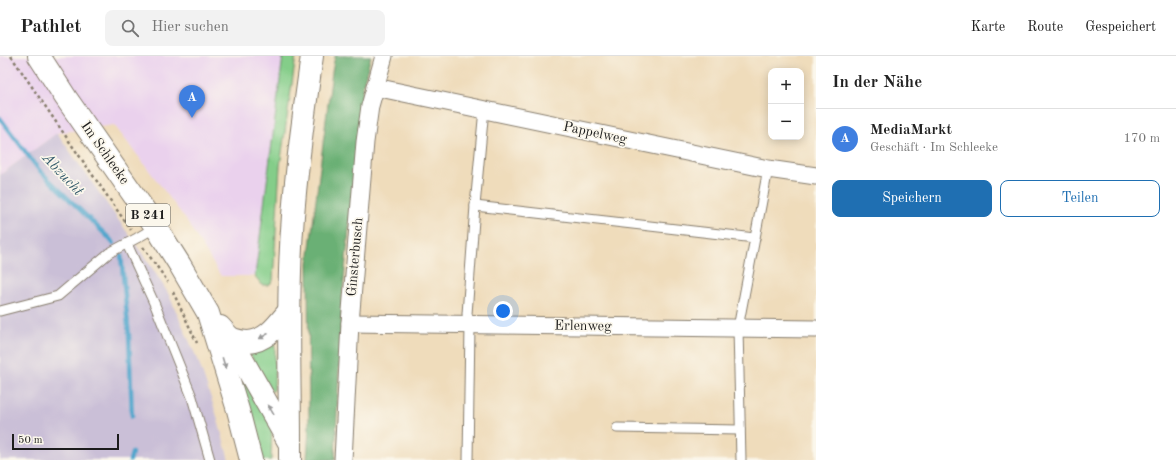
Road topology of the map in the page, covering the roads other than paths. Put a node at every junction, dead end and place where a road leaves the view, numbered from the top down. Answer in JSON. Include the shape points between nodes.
{"nodes":[{"id":1,"x":39,"y":56,"type":"edge"},
{"id":2,"x":312,"y":56,"type":"edge"},
{"id":3,"x":384,"y":56,"type":"edge"},
{"id":4,"x":375,"y":87,"type":"junction"},
{"id":5,"x":484,"y":109,"type":"junction"},
{"id":6,"x":768,"y":169,"type":"junction"},
{"id":7,"x":816,"y":176,"type":"edge"},
{"id":8,"x":475,"y":206,"type":"junction"},
{"id":9,"x":156,"y":226,"type":"junction"},
{"id":10,"x":755,"y":238,"type":"junction"},
{"id":11,"x":127,"y":244,"type":"junction"},
{"id":12,"x":0,"y":310,"type":"edge"},
{"id":13,"x":289,"y":311,"type":"junction"},
{"id":14,"x":208,"y":313,"type":"junction"},
{"id":15,"x":350,"y":323,"type":"junction"},
{"id":16,"x":470,"y":325,"type":"junction"},
{"id":17,"x":738,"y":328,"type":"junction"},
{"id":18,"x":816,"y":328,"type":"edge"},
{"id":19,"x":230,"y":338,"type":"junction"},
{"id":20,"x":617,"y":428,"type":"dead end"},
{"id":21,"x":740,"y":430,"type":"junction"},
{"id":22,"x":290,"y":452,"type":"edge"},
{"id":23,"x":210,"y":460,"type":"edge"},
{"id":24,"x":251,"y":460,"type":"edge"},
{"id":25,"x":343,"y":460,"type":"edge"},
{"id":26,"x":468,"y":460,"type":"edge"},
{"id":27,"x":741,"y":460,"type":"edge"}],
"edges":[{"from":1,"to":9,"type":"main road","name":"Im Schleeke","number":"B 241"},
{"from":2,"to":13,"type":"main road","via":[[297,170]]},
{"from":3,"to":4,"type":"street","name":"Ginsterbusch"},
{"from":4,"to":5,"type":"street","name":"Pappelweg"},
{"from":4,"to":15,"type":"street","name":"Ginsterbusch","via":[[365,142]]},
{"from":5,"to":6,"type":"street","name":"Pappelweg"},
{"from":5,"to":8,"type":"lane"},
{"from":6,"to":7,"type":"street","name":"Pappelweg"},
{"from":6,"to":10,"type":"lane"},
{"from":8,"to":10,"type":"lane"},
{"from":8,"to":16,"type":"lane","via":[[468,314]]},
{"from":9,"to":11,"type":"lane"},
{"from":9,"to":14,"type":"main road","name":"Im Schleeke","number":"B 241"},
{"from":10,"to":17,"type":"lane"},
{"from":11,"to":12,"type":"lane","via":[[109,253],[58,296]]},
{"from":11,"to":23,"type":"lane","via":[[192,396]]},
{"from":13,"to":19,"type":"main road","one_way":true,"via":[[271,332],[258,340],[247,342]]},
{"from":13,"to":22,"type":"main road"},
{"from":14,"to":19,"type":"main road","name":"Im Schleeke","number":"B 241"},
{"from":14,"to":24,"type":"main road","name":"Im Schleeke","number":"B 241","one_way":true},
{"from":15,"to":16,"type":"street","name":"Erlenweg"},
{"from":15,"to":25,"type":"street","name":"Ginsterbusch"},
{"from":16,"to":17,"type":"street","name":"Erlenweg"},
{"from":16,"to":26,"type":"lane"},
{"from":17,"to":18,"type":"street","name":"Erlenweg"},
{"from":17,"to":21,"type":"lane"},
{"from":22,"to":19,"type":"main road","name":"Im Schleeke","number":"B 241","one_way":true},
{"from":20,"to":21,"type":"lane"},
{"from":21,"to":27,"type":"lane"}]}
